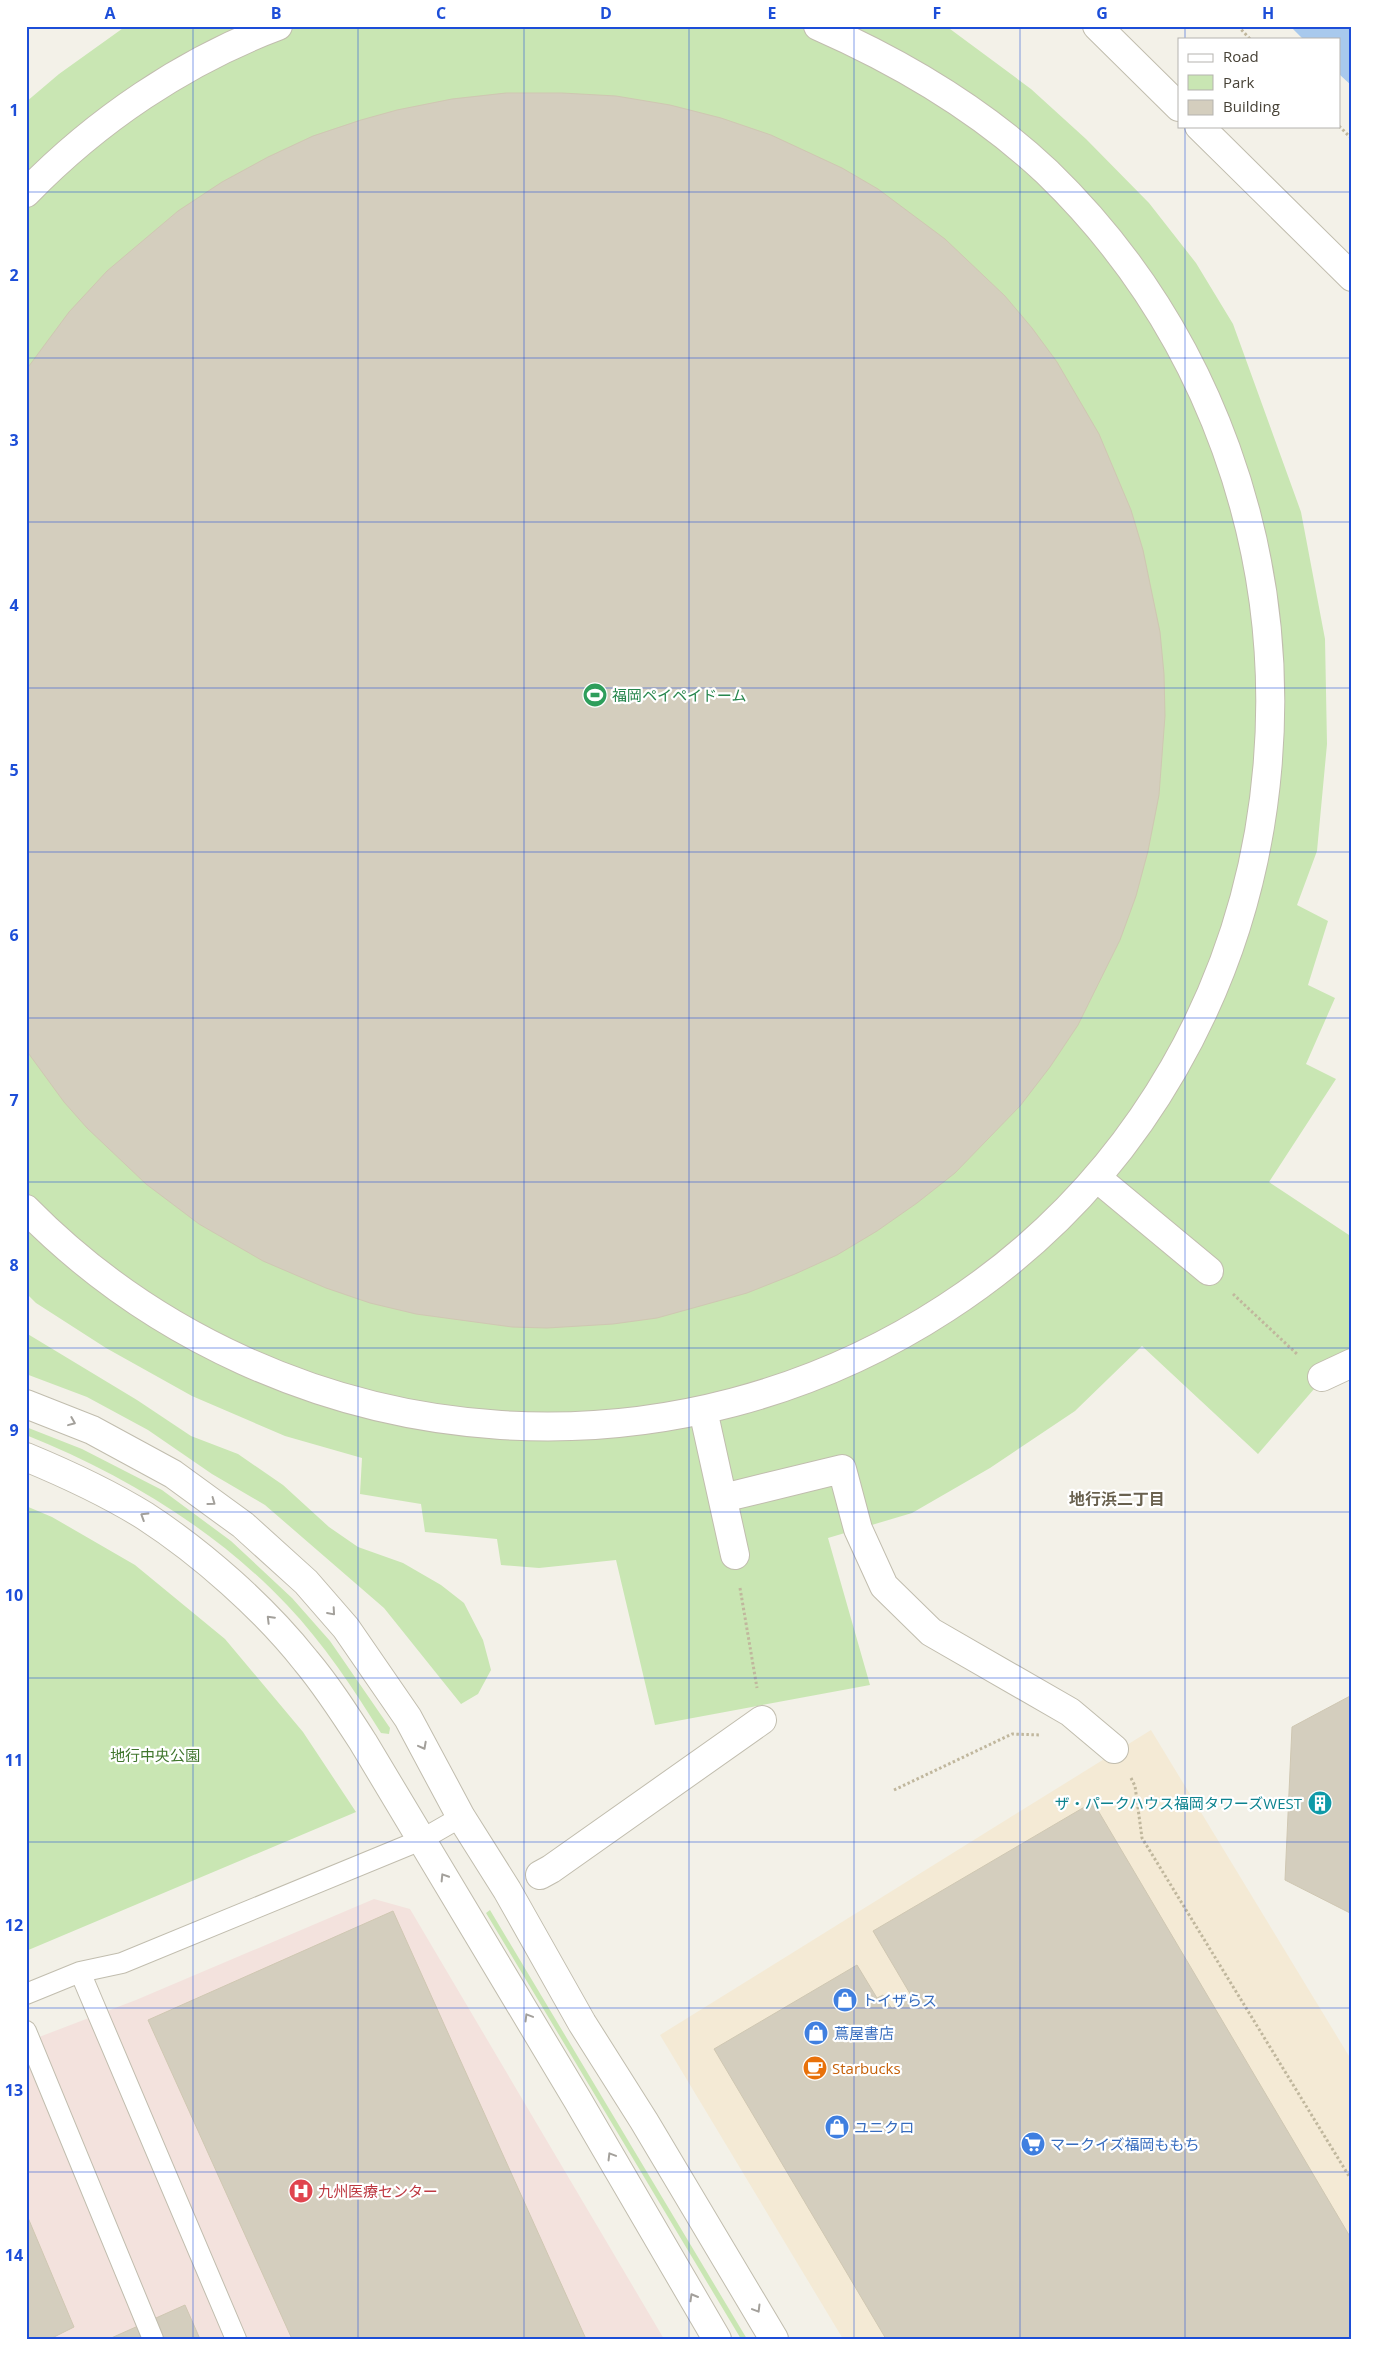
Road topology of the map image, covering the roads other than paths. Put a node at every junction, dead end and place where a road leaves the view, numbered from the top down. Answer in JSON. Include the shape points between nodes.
{"nodes":[{"id":1,"x":278,"y":26,"type":"edge"},
{"id":2,"x":818,"y":26,"type":"edge"},
{"id":3,"x":1097,"y":26,"type":"edge"},
{"id":4,"x":1178,"y":106,"type":"edge"},
{"id":5,"x":1201,"y":128,"type":"edge"},
{"id":6,"x":26,"y":193,"type":"edge"},
{"id":7,"x":1352,"y":277,"type":"edge"},
{"id":8,"x":1097,"y":1178,"type":"junction"},
{"id":9,"x":26,"y":1209,"type":"edge"},
{"id":10,"x":1209,"y":1271,"type":"road end"},
{"id":11,"x":1352,"y":1363,"type":"edge"},
{"id":12,"x":1322,"y":1377,"type":"road end"},
{"id":13,"x":26,"y":1404,"type":"edge"},
{"id":14,"x":704,"y":1410,"type":"junction"},
{"id":15,"x":26,"y":1457,"type":"edge"},
{"id":16,"x":723,"y":1498,"type":"junction"},
{"id":17,"x":735,"y":1555,"type":"road end"},
{"id":18,"x":762,"y":1720,"type":"road end"},
{"id":19,"x":1114,"y":1749,"type":"road end"},
{"id":20,"x":461,"y":1817,"type":"junction"},
{"id":21,"x":421,"y":1840,"type":"junction"},
{"id":22,"x":540,"y":1875,"type":"dead end"},
{"id":23,"x":80,"y":1972,"type":"junction"},
{"id":24,"x":26,"y":1994,"type":"edge"},
{"id":25,"x":26,"y":2031,"type":"edge"},
{"id":26,"x":153,"y":2339,"type":"edge"},
{"id":27,"x":236,"y":2339,"type":"edge"},
{"id":28,"x":717,"y":2339,"type":"edge"},
{"id":29,"x":774,"y":2339,"type":"edge"}],
"edges":[{"from":1,"to":6,"type":"street","via":[[222,50],[127,107],[83,141]]},
{"from":2,"to":8,"type":"street","via":[[868,48],[964,105],[1050,174],[1089,214],[1125,257],[1186,350],[1229,442],[1250,503],[1268,594],[1276,667],[1277,723],[1273,778],[1259,859],[1236,940],[1192,1041],[1164,1090]]},
{"from":3,"to":4,"type":"street"},
{"from":5,"to":7,"type":"street"},
{"from":8,"to":10,"type":"street"},
{"from":8,"to":14,"type":"street","via":[[1014,1259],[919,1326],[815,1377],[760,1396]]},
{"from":9,"to":14,"type":"street","via":[[92,1269],[140,1304],[190,1334],[297,1383],[353,1401],[450,1420],[528,1427],[587,1426]]},
{"from":11,"to":12,"type":"street"},
{"from":13,"to":20,"type":"street","one_way":true,"via":[[92,1430],[173,1474],[243,1525],[306,1582],[379,1673],[408,1718]]},
{"from":14,"to":16,"type":"street"},
{"from":21,"to":15,"type":"street","one_way":true,"via":[[334,1697],[272,1621],[212,1566],[145,1516],[68,1474]]},
{"from":16,"to":17,"type":"street"},
{"from":16,"to":19,"type":"street","via":[[842,1469],[858,1529],[884,1586],[931,1632],[1070,1712]]},
{"from":18,"to":22,"type":"street"},
{"from":20,"to":21,"type":"lane"},
{"from":20,"to":29,"type":"street","one_way":true},
{"from":21,"to":23,"type":"lane","via":[[122,1964]]},
{"from":28,"to":21,"type":"street","one_way":true},
{"from":23,"to":24,"type":"lane"},
{"from":23,"to":27,"type":"lane"},
{"from":25,"to":26,"type":"lane"}]}
